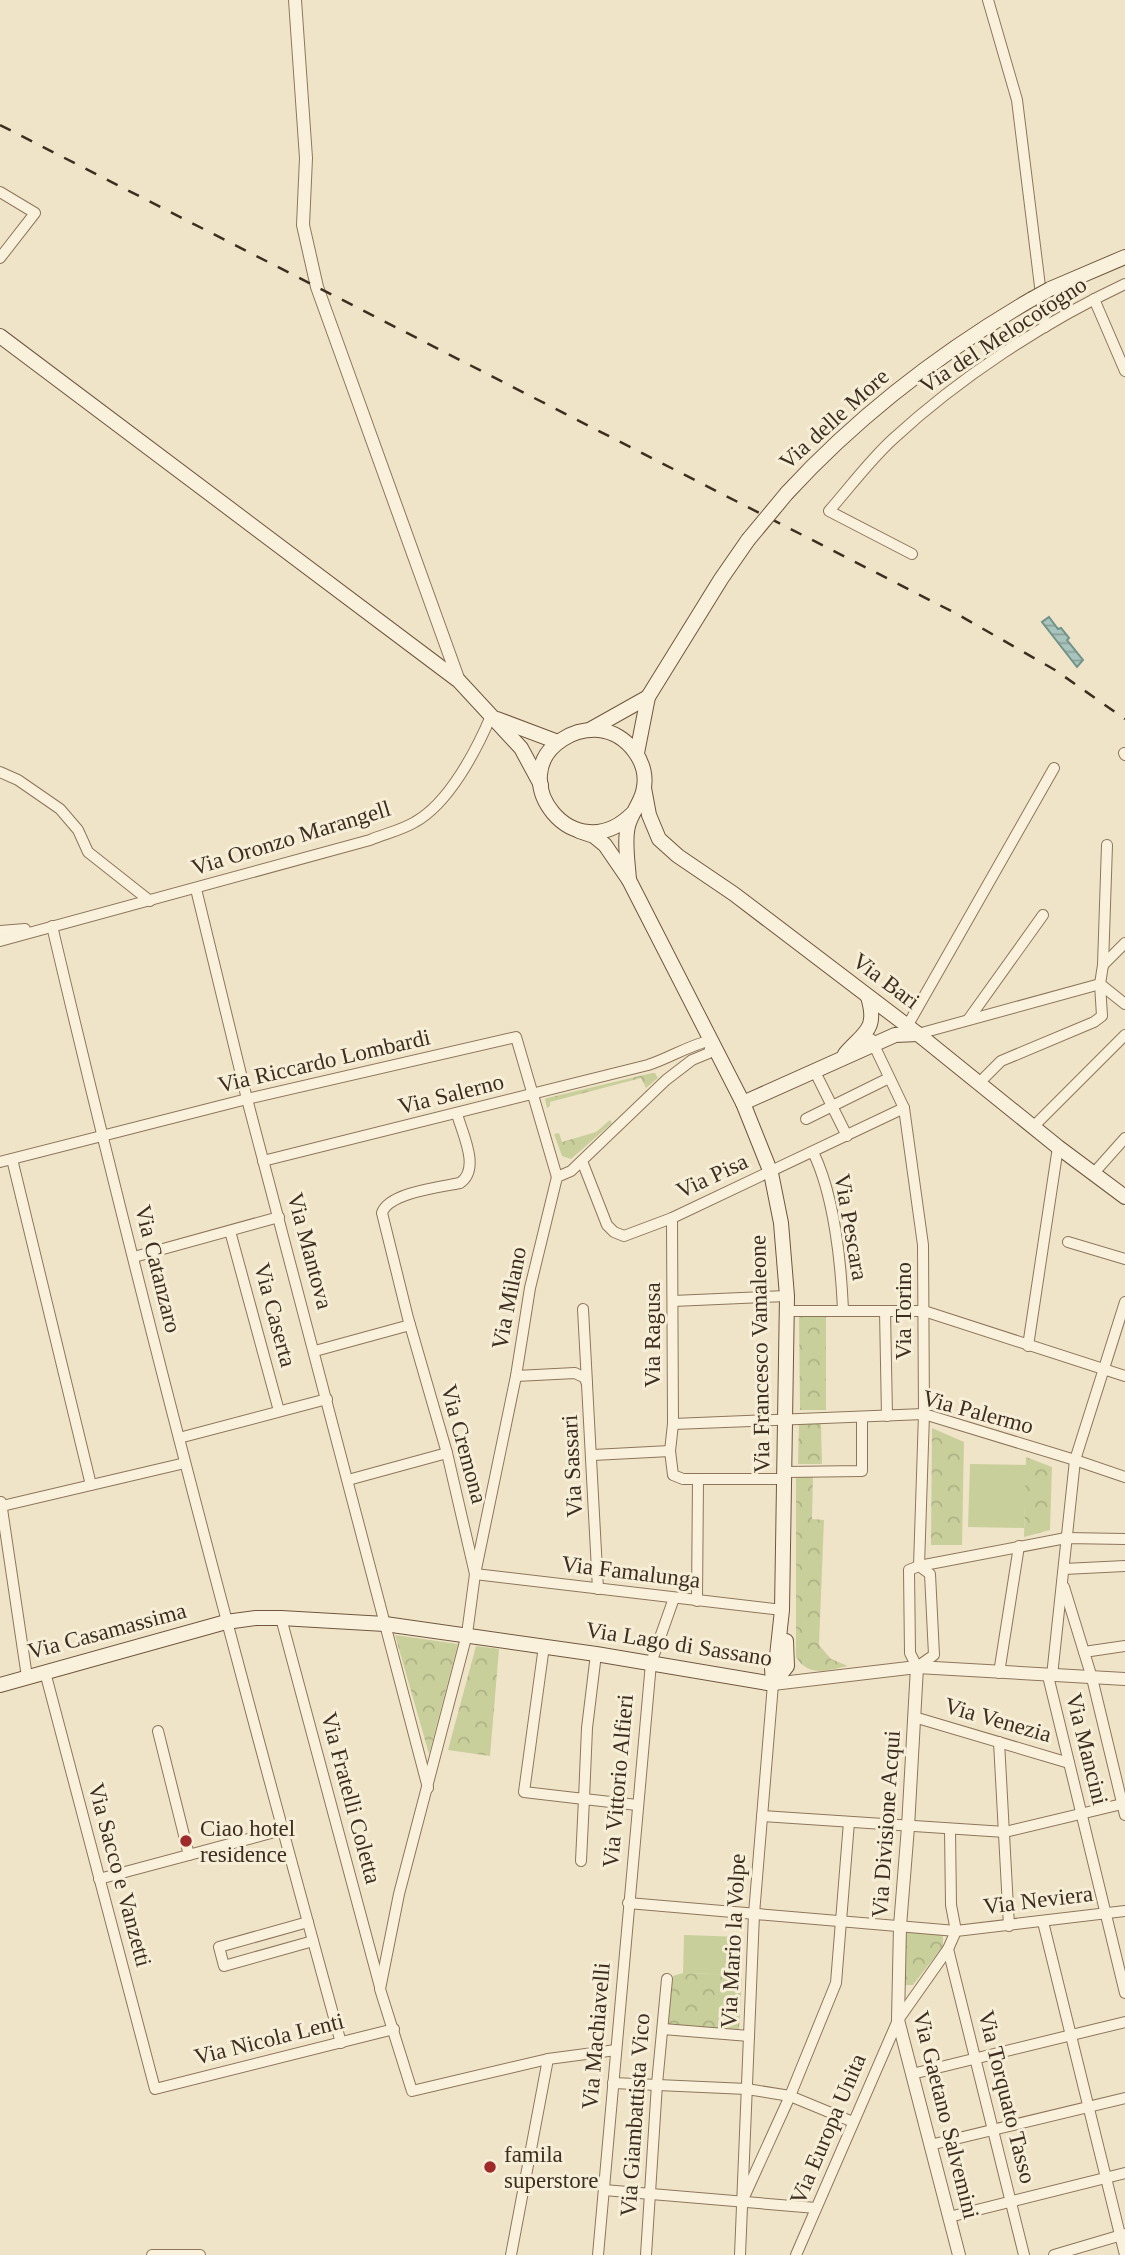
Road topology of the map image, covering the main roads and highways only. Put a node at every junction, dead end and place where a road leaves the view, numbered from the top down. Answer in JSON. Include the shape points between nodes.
{"nodes":[{"id":1,"x":1125,"y":257,"type":"edge"},
{"id":2,"x":0,"y":336,"type":"edge"},
{"id":3,"x":648,"y":697,"type":"junction"},
{"id":4,"x":491,"y":716,"type":"junction"},
{"id":5,"x":590,"y":729,"type":"junction"},
{"id":6,"x":558,"y":742,"type":"junction"},
{"id":7,"x":636,"y":753,"type":"junction"},
{"id":8,"x":541,"y":785,"type":"junction"},
{"id":9,"x":644,"y":788,"type":"junction"},
{"id":10,"x":633,"y":813,"type":"junction"},
{"id":11,"x":579,"y":831,"type":"junction"},
{"id":12,"x":629,"y":880,"type":"junction"},
{"id":13,"x":868,"y":997,"type":"junction"},
{"id":14,"x":906,"y":1028,"type":"junction"},
{"id":15,"x":876,"y":1038,"type":"junction"},
{"id":16,"x":743,"y":1104,"type":"junction"},
{"id":17,"x":1125,"y":1198,"type":"edge"},
{"id":18,"x":782,"y":1611,"type":"junction"},
{"id":19,"x":226,"y":1622,"type":"joint"},
{"id":20,"x":773,"y":1684,"type":"junction"},
{"id":21,"x":0,"y":1685,"type":"edge"}],
"edges":[{"from":1,"to":3,"type":"main road","name":"Via delle More","bridge":true,"via":[[1050,289],[985,327],[916,376],[837,443],[748,540]]},
{"from":2,"to":4,"type":"main road","via":[[459,681]]},
{"from":3,"to":5,"type":"main road"},
{"from":3,"to":7,"type":"main road"},
{"from":4,"to":6,"type":"main road"},
{"from":4,"to":8,"type":"main road","via":[[521,748]]},
{"from":5,"to":6,"type":"main road"},
{"from":5,"to":7,"type":"main road","via":[[617,735]]},
{"from":6,"to":8,"type":"main road","via":[[542,769]]},
{"from":7,"to":9,"type":"main road"},
{"from":8,"to":11,"type":"main road","via":[[552,814]]},
{"from":9,"to":10,"type":"main road"},
{"from":9,"to":13,"type":"main road","name":"Via Bari","via":[[659,839]]},
{"from":10,"to":11,"type":"main road","via":[[612,829]]},
{"from":10,"to":12,"type":"main road","via":[[628,826]]},
{"from":11,"to":12,"type":"main road","name":"Via Francesco Vamaleone","via":[[605,845]]},
{"from":12,"to":16,"type":"main road","name":"Via Francesco Vamaleone"},
{"from":13,"to":14,"type":"main road","name":"Via Bari"},
{"from":13,"to":15,"type":"main road"},
{"from":14,"to":15,"type":"main road"},
{"from":14,"to":17,"type":"main road","name":"Via Bari"},
{"from":15,"to":16,"type":"main road"},
{"from":16,"to":18,"type":"main road","name":"Via Francesco Vamaleone","via":[[771,1173],[781,1223],[787,1303]]},
{"from":18,"to":20,"type":"main road"},
{"from":18,"to":20,"type":"main road","via":[[787,1666]]},
{"from":19,"to":20,"type":"main road","name":"Via Lago di Sassano","via":[[281,1618],[385,1623]]},
{"from":19,"to":21,"type":"main road","name":"Via Casamassima"}]}
